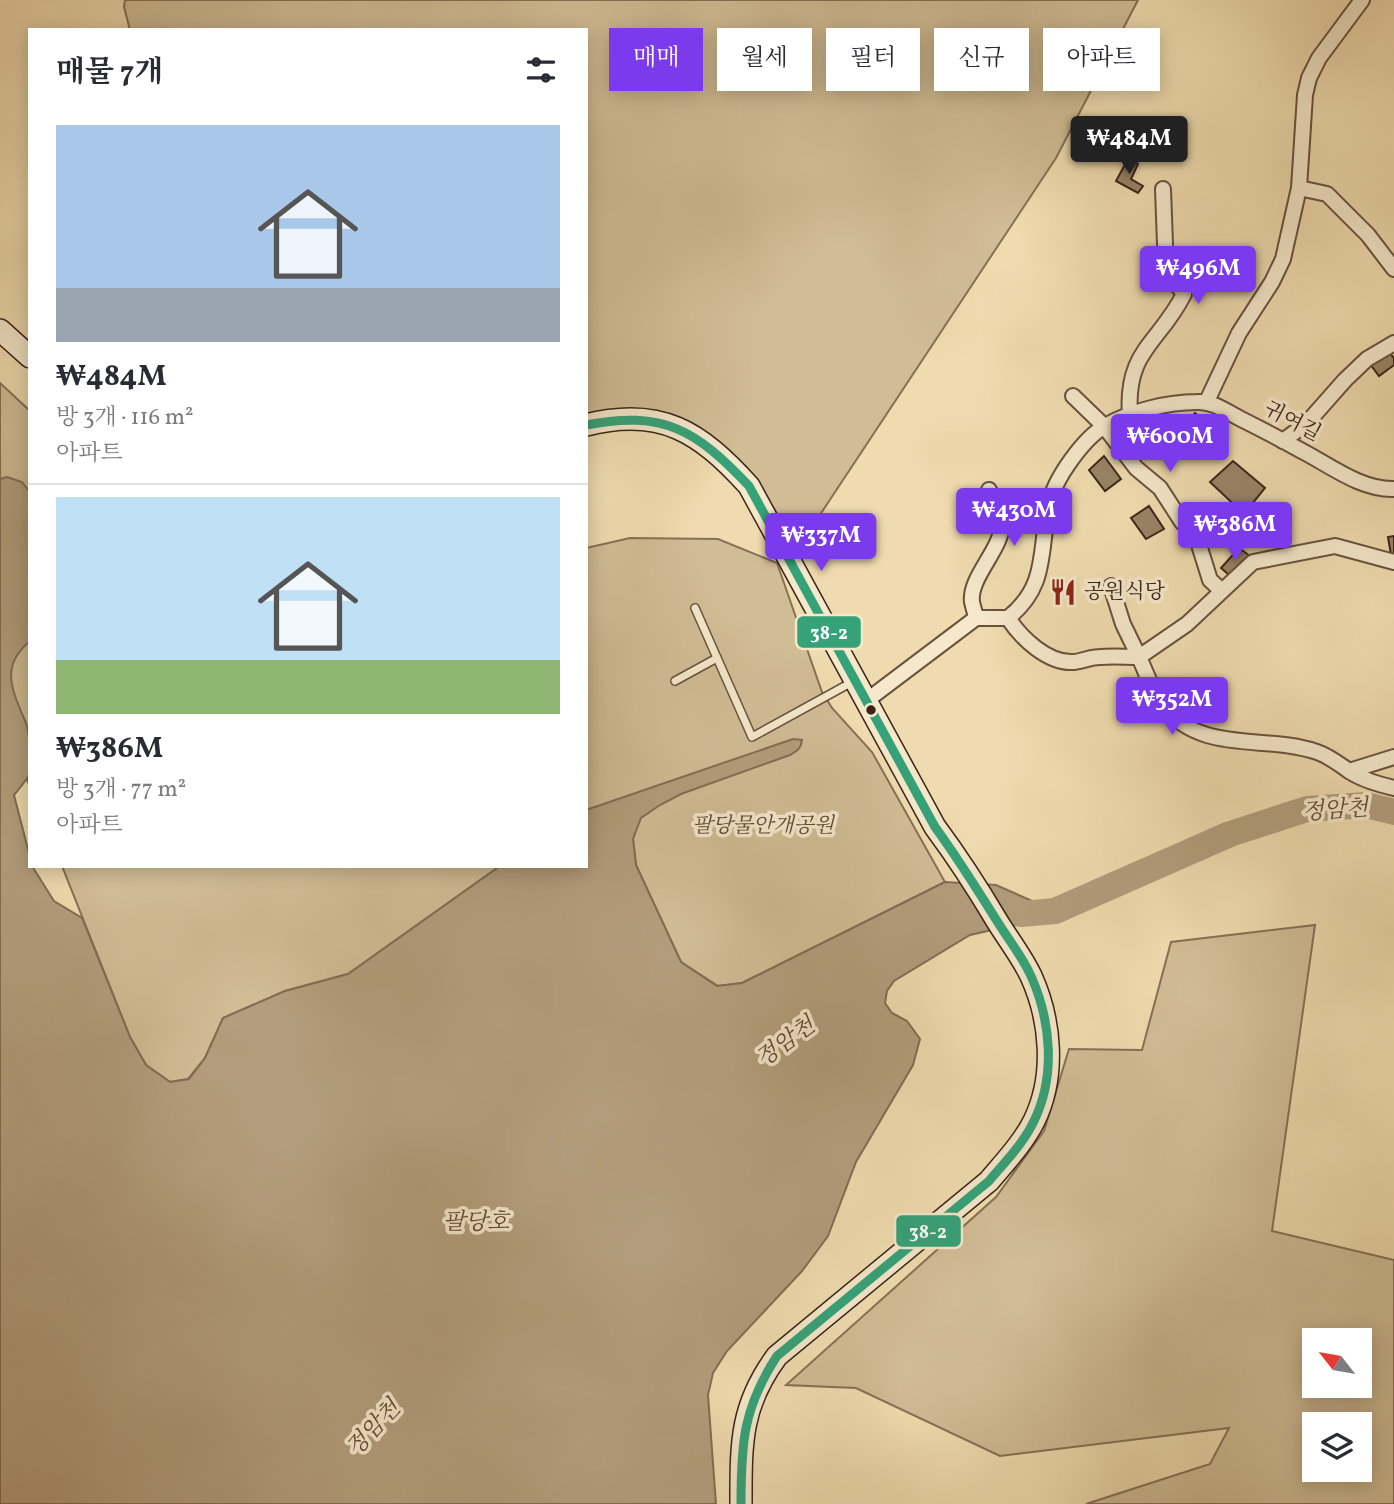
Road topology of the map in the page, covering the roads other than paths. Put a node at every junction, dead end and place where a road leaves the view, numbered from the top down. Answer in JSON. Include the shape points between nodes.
{"nodes":[{"id":1,"x":1362,"y":0,"type":"edge"},
{"id":2,"x":1299,"y":188,"type":"junction"},
{"id":3,"x":1163,"y":189,"type":"dead end"},
{"id":4,"x":1394,"y":269,"type":"edge"},
{"id":5,"x":0,"y":330,"type":"edge"},
{"id":6,"x":1394,"y":343,"type":"edge"},
{"id":7,"x":28,"y":355,"type":"edge"},
{"id":8,"x":1073,"y":396,"type":"dead end"},
{"id":9,"x":1207,"y":401,"type":"junction"},
{"id":10,"x":1130,"y":416,"type":"junction"},
{"id":11,"x":588,"y":425,"type":"edge"},
{"id":12,"x":1104,"y":426,"type":"junction"},
{"id":13,"x":1283,"y":441,"type":"junction"},
{"id":14,"x":1394,"y":489,"type":"edge"},
{"id":15,"x":989,"y":490,"type":"dead end"},
{"id":16,"x":1394,"y":562,"type":"edge"},
{"id":17,"x":1111,"y":586,"type":"dead end"},
{"id":18,"x":1221,"y":590,"type":"junction"},
{"id":19,"x":695,"y":608,"type":"dead end"},
{"id":20,"x":976,"y":618,"type":"junction"},
{"id":21,"x":1008,"y":618,"type":"junction"},
{"id":22,"x":1139,"y":657,"type":"junction"},
{"id":23,"x":718,"y":658,"type":"junction"},
{"id":24,"x":675,"y":681,"type":"dead end"},
{"id":25,"x":855,"y":681,"type":"junction"},
{"id":26,"x":866,"y":701,"type":"junction"},
{"id":27,"x":1394,"y":757,"type":"edge"},
{"id":28,"x":1349,"y":771,"type":"junction"},
{"id":29,"x":1394,"y":788,"type":"edge"},
{"id":30,"x":741,"y":1504,"type":"edge"}],
"edges":[{"from":1,"to":2,"type":"street","via":[[1309,78]]},
{"from":2,"to":4,"type":"street","via":[[1327,194]]},
{"from":2,"to":9,"type":"street","via":[[1283,259],[1239,333]]},
{"from":3,"to":10,"type":"street","via":[[1166,271],[1184,294],[1138,359],[1130,379]]},
{"from":5,"to":7,"type":"main road"},
{"from":6,"to":13,"type":"street","via":[[1367,359],[1307,424]]},
{"from":8,"to":12,"type":"street"},
{"from":9,"to":10,"type":"street","via":[[1180,402]]},
{"from":9,"to":13,"type":"street","name":"귀여길"},
{"from":10,"to":12,"type":"street"},
{"from":11,"to":25,"type":"main road","via":[[634,418],[664,423],[710,447],[731,466],[771,523]]},
{"from":12,"to":18,"type":"street","via":[[1195,532],[1210,580]]},
{"from":12,"to":21,"type":"street","via":[[1062,475],[1050,501],[1042,564],[1033,590]]},
{"from":13,"to":14,"type":"street","name":"귀여길","via":[[1340,473],[1379,489]]},
{"from":15,"to":20,"type":"street","via":[[1002,525],[971,599]]},
{"from":16,"to":18,"type":"street","via":[[1335,546],[1253,562]]},
{"from":17,"to":22,"type":"street"},
{"from":18,"to":22,"type":"street","via":[[1187,624]]},
{"from":19,"to":23,"type":"lane"},
{"from":20,"to":21,"type":"street"},
{"from":20,"to":26,"type":"street"},
{"from":21,"to":22,"type":"street","via":[[1018,633],[1057,660]]},
{"from":22,"to":28,"type":"street","via":[[1162,704],[1196,733],[1318,752]]},
{"from":23,"to":24,"type":"lane"},
{"from":23,"to":25,"type":"lane","via":[[752,737]]},
{"from":25,"to":26,"type":"main road"},
{"from":26,"to":30,"type":"main road","via":[[935,827],[1030,974],[1049,1052],[1045,1086],[1034,1121],[989,1181],[777,1356],[762,1376],[744,1427]]},
{"from":27,"to":28,"type":"street"},
{"from":28,"to":29,"type":"street"}]}
